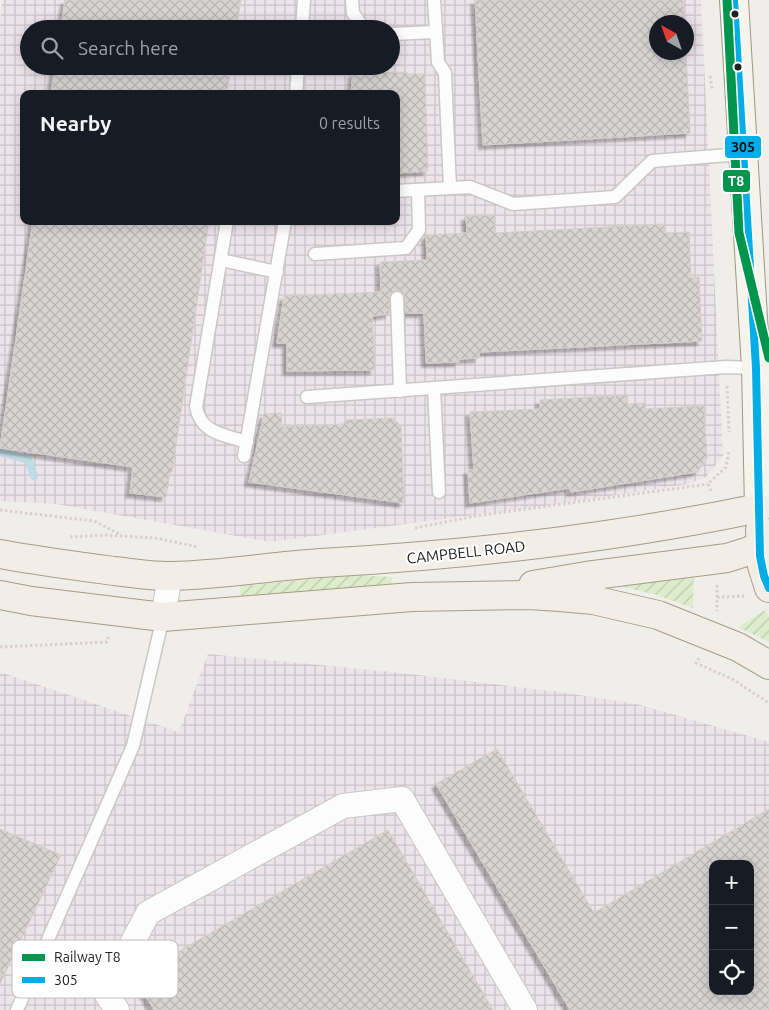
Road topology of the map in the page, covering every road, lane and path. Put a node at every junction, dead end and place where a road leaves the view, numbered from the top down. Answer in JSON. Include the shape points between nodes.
{"nodes":[{"id":1,"x":304,"y":0,"type":"edge"},
{"id":2,"x":352,"y":0,"type":"edge"},
{"id":3,"x":434,"y":0,"type":"edge"},
{"id":4,"x":734,"y":0,"type":"edge"},
{"id":5,"x":303,"y":20,"type":"edge"},
{"id":6,"x":357,"y":20,"type":"edge"},
{"id":7,"x":436,"y":32,"type":"junction"},
{"id":8,"x":400,"y":34,"type":"edge"},
{"id":9,"x":297,"y":75,"type":"edge"},
{"id":10,"x":296,"y":90,"type":"edge"},
{"id":11,"x":742,"y":154,"type":"junction"},
{"id":12,"x":450,"y":188,"type":"junction"},
{"id":13,"x":418,"y":190,"type":"junction"},
{"id":14,"x":400,"y":191,"type":"edge"},
{"id":15,"x":226,"y":225,"type":"edge"},
{"id":16,"x":284,"y":225,"type":"edge"},
{"id":17,"x":315,"y":254,"type":"dead end"},
{"id":18,"x":221,"y":260,"type":"junction"},
{"id":19,"x":277,"y":272,"type":"junction"},
{"id":20,"x":397,"y":298,"type":"dead end"},
{"id":21,"x":726,"y":367,"type":"junction"},
{"id":22,"x":756,"y":368,"type":"junction"},
{"id":23,"x":434,"y":388,"type":"junction"},
{"id":24,"x":400,"y":391,"type":"junction"},
{"id":25,"x":307,"y":397,"type":"dead end"},
{"id":26,"x":729,"y":433,"type":"dead end"},
{"id":27,"x":247,"y":442,"type":"junction"},
{"id":28,"x":729,"y":443,"type":"dead end"},
{"id":29,"x":244,"y":456,"type":"dead end"},
{"id":30,"x":708,"y":484,"type":"junction"},
{"id":31,"x":711,"y":491,"type":"dead end"},
{"id":32,"x":439,"y":492,"type":"dead end"},
{"id":33,"x":0,"y":510,"type":"edge"},
{"id":34,"x":765,"y":525,"type":"edge"},
{"id":35,"x":410,"y":529,"type":"dead end"},
{"id":36,"x":64,"y":536,"type":"dead end"},
{"id":37,"x":124,"y":536,"type":"junction"},
{"id":38,"x":208,"y":547,"type":"dead end"},
{"id":39,"x":0,"y":554,"type":"edge"},
{"id":40,"x":170,"y":576,"type":"junction"},
{"id":41,"x":717,"y":582,"type":"dead end"},
{"id":42,"x":757,"y":592,"type":"edge"},
{"id":43,"x":0,"y":594,"type":"edge"},
{"id":44,"x":467,"y":595,"type":"junction"},
{"id":45,"x":717,"y":597,"type":"junction"},
{"id":46,"x":163,"y":618,"type":"junction"},
{"id":47,"x":717,"y":618,"type":"dead end"},
{"id":48,"x":107,"y":642,"type":"dead end"},
{"id":49,"x":0,"y":647,"type":"edge"},
{"id":50,"x":696,"y":663,"type":"dead end"},
{"id":51,"x":769,"y":665,"type":"edge"},
{"id":52,"x":769,"y":703,"type":"edge"},
{"id":53,"x":48,"y":940,"type":"edge"},
{"id":54,"x":136,"y":940,"type":"edge"},
{"id":55,"x":22,"y":998,"type":"edge"},
{"id":56,"x":17,"y":1010,"type":"edge"},
{"id":57,"x":525,"y":1010,"type":"edge"}],
"edges":[{"from":1,"to":5,"type":"lane"},
{"from":2,"to":6,"type":"lane","via":[[352,13]]},
{"from":3,"to":7,"type":"lane"},
{"from":4,"to":11,"type":"street"},
{"from":7,"to":8,"type":"lane"},
{"from":7,"to":12,"type":"lane","via":[[438,62],[445,72]]},
{"from":9,"to":10,"type":"lane"},
{"from":11,"to":12,"type":"lane","via":[[652,161],[615,197],[513,204],[470,187]]},
{"from":11,"to":22,"type":"street"},
{"from":12,"to":13,"type":"lane"},
{"from":13,"to":14,"type":"lane"},
{"from":13,"to":17,"type":"lane","via":[[418,230],[406,248]]},
{"from":15,"to":18,"type":"lane"},
{"from":16,"to":19,"type":"lane"},
{"from":18,"to":19,"type":"lane"},
{"from":18,"to":27,"type":"lane","via":[[196,407],[202,424],[208,429]]},
{"from":19,"to":27,"type":"lane"},
{"from":20,"to":24,"type":"lane"},
{"from":21,"to":22,"type":"lane"},
{"from":21,"to":23,"type":"lane"},
{"from":21,"to":26,"type":"path"},
{"from":22,"to":34,"type":"street"},
{"from":23,"to":24,"type":"lane"},
{"from":23,"to":32,"type":"lane"},
{"from":24,"to":25,"type":"lane"},
{"from":27,"to":29,"type":"lane"},
{"from":28,"to":30,"type":"path","via":[[726,466]]},
{"from":30,"to":31,"type":"path"},
{"from":30,"to":35,"type":"path","via":[[476,516]]},
{"from":33,"to":37,"type":"path","via":[[94,521]]},
{"from":34,"to":40,"type":"main road","name":"CAMPBELL ROAD","via":[[690,522],[570,541]]},
{"from":34,"to":42,"type":"main road"},
{"from":34,"to":44,"type":"main road","via":[[738,555]]},
{"from":36,"to":37,"type":"path"},
{"from":37,"to":38,"type":"path"},
{"from":39,"to":40,"type":"main road","name":"CAMPBELL ROAD","via":[[50,564]]},
{"from":40,"to":46,"type":"street"},
{"from":41,"to":45,"type":"path"},
{"from":42,"to":45,"type":"path"},
{"from":43,"to":46,"type":"main road"},
{"from":44,"to":46,"type":"main road"},
{"from":44,"to":51,"type":"main road","via":[[560,597],[636,609],[710,635]]},
{"from":45,"to":47,"type":"path"},
{"from":46,"to":53,"type":"lane","via":[[133,746]]},
{"from":48,"to":49,"type":"path"},
{"from":50,"to":52,"type":"path","via":[[732,679]]},
{"from":54,"to":57,"type":"street","via":[[148,913],[343,806],[402,799]]},
{"from":55,"to":56,"type":"lane"}]}
